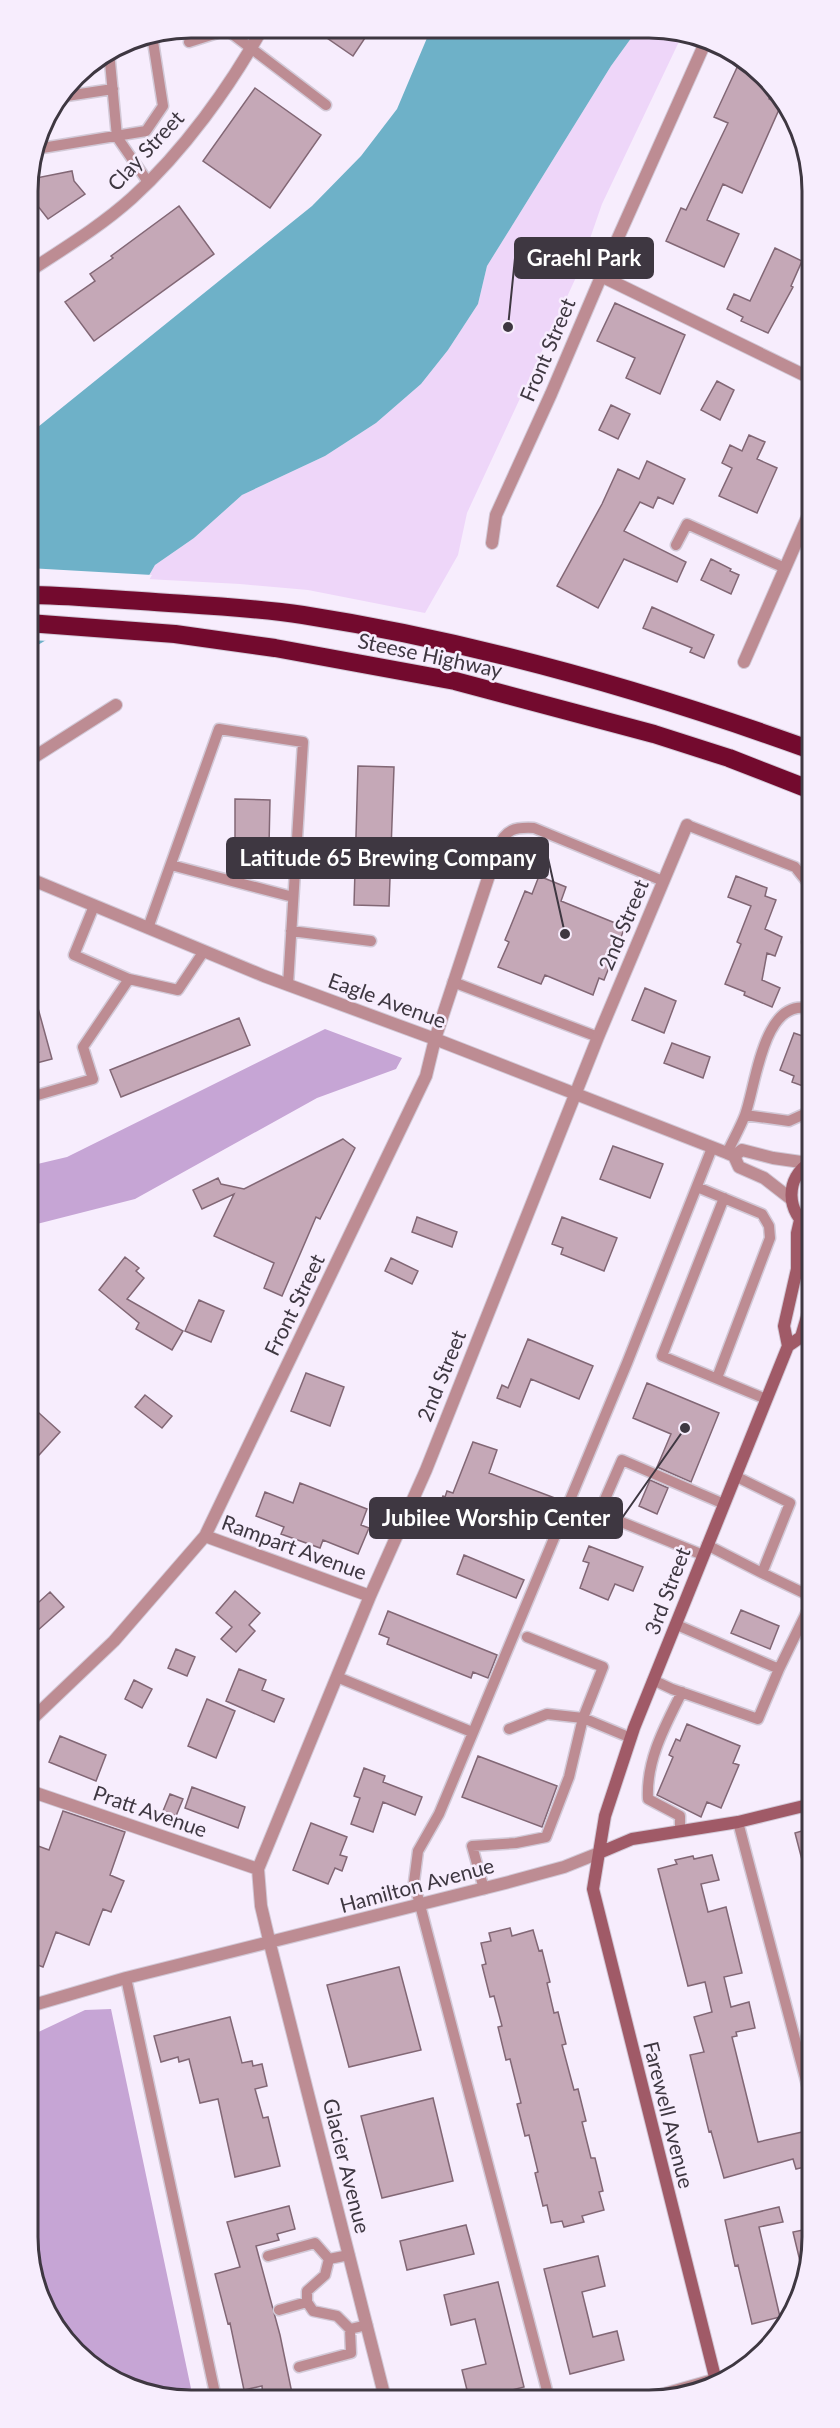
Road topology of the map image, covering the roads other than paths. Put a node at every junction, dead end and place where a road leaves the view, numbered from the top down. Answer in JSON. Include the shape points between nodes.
{"nodes":[{"id":1,"x":202,"y":38,"type":"edge"},
{"id":2,"x":238,"y":38,"type":"edge"},
{"id":3,"x":258,"y":38,"type":"edge"},
{"id":4,"x":153,"y":42,"type":"edge"},
{"id":5,"x":189,"y":42,"type":"dead end"},
{"id":6,"x":703,"y":47,"type":"edge"},
{"id":7,"x":252,"y":49,"type":"junction"},
{"id":8,"x":110,"y":60,"type":"edge"},
{"id":9,"x":113,"y":89,"type":"junction"},
{"id":10,"x":71,"y":95,"type":"edge"},
{"id":11,"x":326,"y":105,"type":"dead end"},
{"id":12,"x":117,"y":137,"type":"junction"},
{"id":13,"x":44,"y":148,"type":"edge"},
{"id":14,"x":148,"y":182,"type":"junction"},
{"id":15,"x":38,"y":265,"type":"edge"},
{"id":16,"x":601,"y":276,"type":"junction"},
{"id":17,"x":802,"y":374,"type":"edge"},
{"id":18,"x":802,"y":529,"type":"edge"},
{"id":19,"x":492,"y":543,"type":"dead end"},
{"id":20,"x":676,"y":545,"type":"dead end"},
{"id":21,"x":785,"y":568,"type":"junction"},
{"id":22,"x":38,"y":596,"type":"edge"},
{"id":23,"x":38,"y":624,"type":"edge"},
{"id":24,"x":744,"y":662,"type":"dead end"},
{"id":25,"x":116,"y":705,"type":"dead end"},
{"id":26,"x":802,"y":747,"type":"edge"},
{"id":27,"x":38,"y":755,"type":"edge"},
{"id":28,"x":802,"y":786,"type":"edge"},
{"id":29,"x":687,"y":825,"type":"joint"},
{"id":30,"x":498,"y":848,"type":"joint"},
{"id":31,"x":171,"y":865,"type":"junction"},
{"id":32,"x":802,"y":876,"type":"edge"},
{"id":33,"x":663,"y":881,"type":"junction"},
{"id":34,"x":38,"y":882,"type":"edge"},
{"id":35,"x":293,"y":897,"type":"junction"},
{"id":36,"x":94,"y":906,"type":"junction"},
{"id":37,"x":148,"y":928,"type":"junction"},
{"id":38,"x":291,"y":932,"type":"junction"},
{"id":39,"x":371,"y":941,"type":"dead end"},
{"id":40,"x":204,"y":951,"type":"junction"},
{"id":41,"x":129,"y":979,"type":"junction"},
{"id":42,"x":453,"y":982,"type":"junction"},
{"id":43,"x":288,"y":985,"type":"junction"},
{"id":44,"x":802,"y":1006,"type":"edge"},
{"id":45,"x":598,"y":1037,"type":"junction"},
{"id":46,"x":435,"y":1039,"type":"junction"},
{"id":47,"x":38,"y":1095,"type":"edge"},
{"id":48,"x":576,"y":1095,"type":"junction"},
{"id":49,"x":745,"y":1115,"type":"junction"},
{"id":50,"x":802,"y":1115,"type":"edge"},
{"id":51,"x":712,"y":1148,"type":"junction"},
{"id":52,"x":730,"y":1154,"type":"junction"},
{"id":53,"x":802,"y":1161,"type":"edge"},
{"id":54,"x":802,"y":1170,"type":"edge"},
{"id":55,"x":696,"y":1187,"type":"junction"},
{"id":56,"x":724,"y":1198,"type":"junction"},
{"id":57,"x":791,"y":1199,"type":"junction"},
{"id":58,"x":800,"y":1220,"type":"joint"},
{"id":59,"x":802,"y":1334,"type":"edge"},
{"id":60,"x":788,"y":1346,"type":"junction"},
{"id":61,"x":717,"y":1378,"type":"junction"},
{"id":62,"x":766,"y":1399,"type":"junction"},
{"id":63,"x":735,"y":1476,"type":"junction"},
{"id":64,"x":724,"y":1504,"type":"junction"},
{"id":65,"x":205,"y":1536,"type":"junction"},
{"id":66,"x":705,"y":1550,"type":"junction"},
{"id":67,"x":762,"y":1573,"type":"junction"},
{"id":68,"x":802,"y":1594,"type":"edge"},
{"id":69,"x":370,"y":1596,"type":"junction"},
{"id":70,"x":802,"y":1620,"type":"edge"},
{"id":71,"x":677,"y":1625,"type":"junction"},
{"id":72,"x":527,"y":1637,"type":"dead end"},
{"id":73,"x":779,"y":1669,"type":"junction"},
{"id":74,"x":337,"y":1677,"type":"junction"},
{"id":75,"x":653,"y":1680,"type":"junction"},
{"id":76,"x":682,"y":1692,"type":"junction"},
{"id":77,"x":38,"y":1713,"type":"edge"},
{"id":78,"x":583,"y":1718,"type":"junction"},
{"id":79,"x":509,"y":1729,"type":"dead end"},
{"id":80,"x":472,"y":1732,"type":"junction"},
{"id":81,"x":631,"y":1738,"type":"junction"},
{"id":82,"x":38,"y":1794,"type":"edge"},
{"id":83,"x":802,"y":1806,"type":"edge"},
{"id":84,"x":738,"y":1822,"type":"junction"},
{"id":85,"x":680,"y":1831,"type":"junction"},
{"id":86,"x":599,"y":1853,"type":"junction"},
{"id":87,"x":258,"y":1869,"type":"junction"},
{"id":88,"x":484,"y":1888,"type":"junction"},
{"id":89,"x":421,"y":1905,"type":"junction"},
{"id":90,"x":270,"y":1944,"type":"junction"},
{"id":91,"x":126,"y":1978,"type":"junction"},
{"id":92,"x":38,"y":2004,"type":"edge"},
{"id":93,"x":802,"y":2066,"type":"edge"},
{"id":94,"x":349,"y":2255,"type":"junction"},
{"id":95,"x":268,"y":2256,"type":"dead end"},
{"id":96,"x":329,"y":2259,"type":"junction"},
{"id":97,"x":307,"y":2302,"type":"junction"},
{"id":98,"x":279,"y":2310,"type":"dead end"},
{"id":99,"x":367,"y":2325,"type":"junction"},
{"id":100,"x":350,"y":2329,"type":"junction"},
{"id":101,"x":299,"y":2367,"type":"dead end"},
{"id":102,"x":714,"y":2376,"type":"edge"},
{"id":103,"x":214,"y":2390,"type":"edge"},
{"id":104,"x":384,"y":2390,"type":"edge"},
{"id":105,"x":547,"y":2390,"type":"edge"}],
"edges":[{"from":1,"to":5,"type":"lane"},
{"from":2,"to":7,"type":"lane"},
{"from":3,"to":7,"type":"street","name":"Clay Street"},
{"from":4,"to":12,"type":"lane","via":[[163,106],[146,131]]},
{"from":6,"to":16,"type":"street","name":"Front Street"},
{"from":7,"to":11,"type":"lane"},
{"from":7,"to":14,"type":"street","name":"Clay Street","via":[[189,137]]},
{"from":8,"to":9,"type":"lane"},
{"from":9,"to":10,"type":"lane"},
{"from":9,"to":12,"type":"lane"},
{"from":12,"to":13,"type":"lane"},
{"from":12,"to":14,"type":"lane"},
{"from":14,"to":15,"type":"street","name":"Clay Street","via":[[88,232]]},
{"from":16,"to":17,"type":"street"},
{"from":16,"to":19,"type":"street","name":"Front Street","via":[[496,515]]},
{"from":18,"to":21,"type":"street"},
{"from":20,"to":21,"type":"lane","via":[[687,524]]},
{"from":21,"to":24,"type":"street"},
{"from":22,"to":26,"type":"highway","name":"Steese Highway","via":[[302,615],[486,650],[620,686]]},
{"from":23,"to":28,"type":"highway","name":"Steese Highway","via":[[175,634],[455,681],[654,734]]},
{"from":25,"to":27,"type":"street"},
{"from":29,"to":32,"type":"lane","via":[[795,867]]},
{"from":29,"to":33,"type":"street","name":"2nd Street"},
{"from":30,"to":33,"type":"lane","via":[[510,830],[534,828]]},
{"from":30,"to":42,"type":"street","name":"Front Street"},
{"from":31,"to":35,"type":"lane"},
{"from":31,"to":35,"type":"lane","via":[[219,729],[303,742]]},
{"from":31,"to":37,"type":"lane"},
{"from":33,"to":45,"type":"street","name":"2nd Street"},
{"from":34,"to":36,"type":"street","name":"Eagle Avenue"},
{"from":35,"to":38,"type":"lane"},
{"from":36,"to":37,"type":"street","name":"Eagle Avenue"},
{"from":36,"to":41,"type":"lane","via":[[74,955]]},
{"from":37,"to":40,"type":"street","name":"Eagle Avenue"},
{"from":38,"to":39,"type":"lane"},
{"from":38,"to":43,"type":"lane"},
{"from":40,"to":41,"type":"lane","via":[[178,990]]},
{"from":40,"to":43,"type":"street","name":"Eagle Avenue"},
{"from":41,"to":47,"type":"lane","via":[[82,1047],[93,1079]]},
{"from":42,"to":45,"type":"lane"},
{"from":42,"to":46,"type":"street","name":"Front Street"},
{"from":43,"to":46,"type":"street","name":"Eagle Avenue"},
{"from":44,"to":49,"type":"lane","via":[[788,1012],[771,1028]]},
{"from":45,"to":48,"type":"street","name":"2nd Street"},
{"from":46,"to":48,"type":"street","name":"Eagle Avenue"},
{"from":46,"to":65,"type":"street","name":"Front Street","via":[[426,1076]]},
{"from":48,"to":51,"type":"street","name":"Eagle Avenue"},
{"from":48,"to":69,"type":"street","name":"2nd Street","via":[[426,1470]]},
{"from":49,"to":50,"type":"lane","via":[[789,1121]]},
{"from":49,"to":52,"type":"lane"},
{"from":51,"to":52,"type":"street","name":"Eagle Avenue"},
{"from":51,"to":55,"type":"lane"},
{"from":52,"to":53,"type":"street","name":"Eagle Avenue","via":[[742,1150]]},
{"from":52,"to":57,"type":"street","name":"Eagle Avenue","via":[[739,1167],[764,1178]]},
{"from":54,"to":57,"type":"street","via":[[794,1179]]},
{"from":55,"to":56,"type":"lane"},
{"from":55,"to":80,"type":"lane","via":[[627,1363]]},
{"from":56,"to":61,"type":"lane","via":[[762,1214],[770,1238]]},
{"from":56,"to":61,"type":"lane","via":[[662,1356]]},
{"from":57,"to":58,"type":"street"},
{"from":58,"to":60,"type":"street","name":"3rd Street","via":[[797,1269],[784,1326]]},
{"from":59,"to":60,"type":"street","name":"3rd Street"},
{"from":60,"to":62,"type":"street","name":"3rd Street"},
{"from":61,"to":62,"type":"lane"},
{"from":62,"to":63,"type":"street","name":"3rd Street"},
{"from":63,"to":64,"type":"street","name":"3rd Street"},
{"from":63,"to":67,"type":"lane","via":[[790,1503]]},
{"from":64,"to":66,"type":"street","name":"3rd Street"},
{"from":64,"to":66,"type":"lane","via":[[622,1460],[599,1513]]},
{"from":65,"to":69,"type":"street","name":"Rampart Avenue"},
{"from":65,"to":77,"type":"street","name":"Front Street","via":[[114,1641]]},
{"from":66,"to":67,"type":"lane"},
{"from":66,"to":71,"type":"street","name":"3rd Street"},
{"from":67,"to":68,"type":"lane"},
{"from":69,"to":74,"type":"street","name":"2nd Street"},
{"from":70,"to":73,"type":"lane"},
{"from":71,"to":73,"type":"lane"},
{"from":71,"to":75,"type":"street","name":"3rd Street"},
{"from":72,"to":78,"type":"lane","via":[[603,1667]]},
{"from":73,"to":76,"type":"lane","via":[[758,1719]]},
{"from":74,"to":80,"type":"lane"},
{"from":74,"to":87,"type":"street","name":"2nd Street"},
{"from":75,"to":76,"type":"lane"},
{"from":75,"to":81,"type":"street","name":"3rd Street"},
{"from":76,"to":85,"type":"lane","via":[[658,1742],[647,1783],[648,1799],[680,1816]]},
{"from":78,"to":79,"type":"lane","via":[[547,1714]]},
{"from":78,"to":81,"type":"lane"},
{"from":78,"to":88,"type":"lane","via":[[569,1777],[546,1837],[472,1846]]},
{"from":80,"to":89,"type":"lane","via":[[418,1851],[414,1882]]},
{"from":81,"to":86,"type":"street","name":"3rd Street","via":[[605,1816]]},
{"from":82,"to":87,"type":"street","name":"Pratt Avenue"},
{"from":83,"to":84,"type":"street","name":"Hamilton Avenue"},
{"from":84,"to":85,"type":"street","name":"Hamilton Avenue"},
{"from":84,"to":93,"type":"lane"},
{"from":85,"to":86,"type":"street","name":"Hamilton Avenue","via":[[632,1839]]},
{"from":86,"to":88,"type":"street","name":"Hamilton Avenue","via":[[564,1867]]},
{"from":86,"to":102,"type":"street","name":"Farewell Avenue","via":[[593,1889]]},
{"from":87,"to":90,"type":"street","name":"2nd Street"},
{"from":88,"to":89,"type":"street","name":"Hamilton Avenue"},
{"from":89,"to":90,"type":"street","name":"Hamilton Avenue"},
{"from":89,"to":105,"type":"lane"},
{"from":90,"to":91,"type":"street","name":"Hamilton Avenue"},
{"from":90,"to":94,"type":"street","name":"Glacier Avenue"},
{"from":91,"to":92,"type":"street","name":"Hamilton Avenue"},
{"from":91,"to":103,"type":"lane"},
{"from":94,"to":96,"type":"lane"},
{"from":94,"to":99,"type":"street","name":"Glacier Avenue"},
{"from":95,"to":96,"type":"lane","via":[[315,2244]]},
{"from":96,"to":97,"type":"lane","via":[[325,2275],[307,2291]]},
{"from":97,"to":98,"type":"lane"},
{"from":97,"to":100,"type":"lane","via":[[313,2311],[338,2316]]},
{"from":99,"to":100,"type":"lane"},
{"from":99,"to":104,"type":"street","name":"Glacier Avenue"},
{"from":100,"to":101,"type":"lane","via":[[351,2354]]}]}
